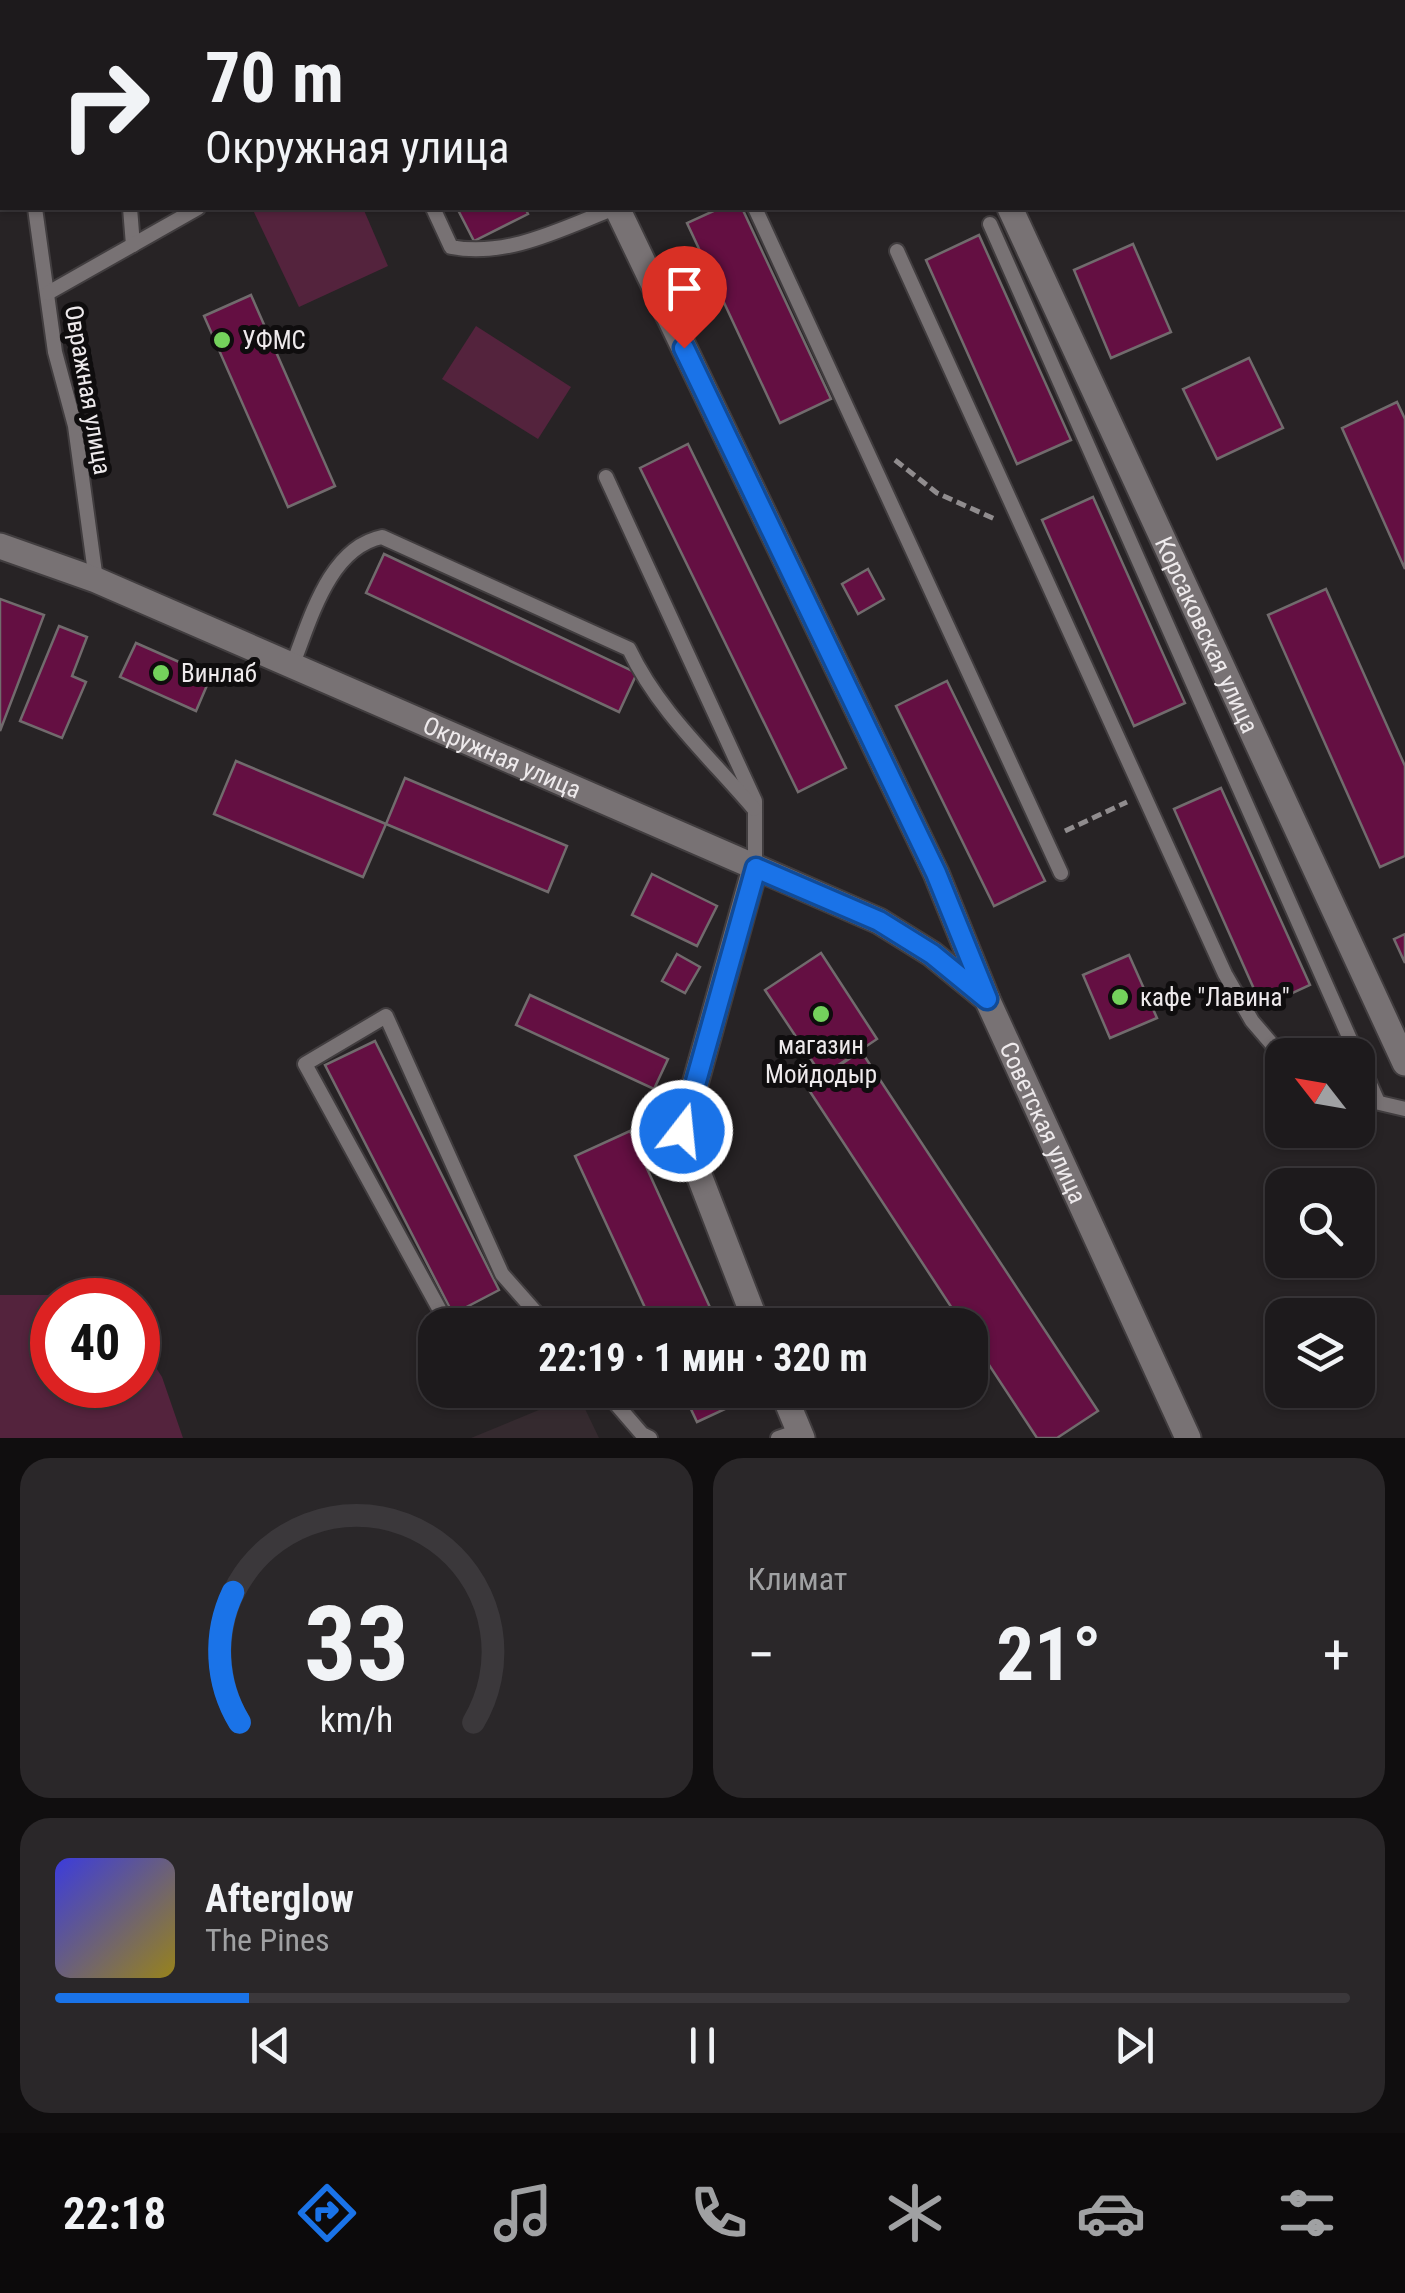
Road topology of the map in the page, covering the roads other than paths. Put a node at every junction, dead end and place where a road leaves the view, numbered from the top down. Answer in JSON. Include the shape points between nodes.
{"nodes":[{"id":1,"x":35,"y":210,"type":"edge"},
{"id":2,"x":130,"y":210,"type":"edge"},
{"id":3,"x":194,"y":210,"type":"edge"},
{"id":4,"x":434,"y":210,"type":"edge"},
{"id":5,"x":611,"y":210,"type":"edge"},
{"id":6,"x":617,"y":210,"type":"edge"},
{"id":7,"x":756,"y":210,"type":"edge"},
{"id":8,"x":1000,"y":216,"type":"edge"},
{"id":9,"x":133,"y":245,"type":"junction"},
{"id":10,"x":897,"y":251,"type":"dead end"},
{"id":11,"x":48,"y":293,"type":"junction"},
{"id":12,"x":606,"y":478,"type":"dead end"},
{"id":13,"x":0,"y":546,"type":"edge"},
{"id":14,"x":96,"y":580,"type":"junction"},
{"id":15,"x":292,"y":666,"type":"junction"},
{"id":16,"x":754,"y":810,"type":"junction"},
{"id":17,"x":756,"y":868,"type":"junction"},
{"id":18,"x":1061,"y":872,"type":"dead end"},
{"id":19,"x":987,"y":999,"type":"junction"},
{"id":20,"x":1267,"y":1038,"type":"edge"},
{"id":21,"x":1349,"y":1038,"type":"edge"},
{"id":22,"x":1405,"y":1063,"type":"edge"},
{"id":23,"x":1375,"y":1095,"type":"edge"},
{"id":24,"x":1375,"y":1101,"type":"edge"},
{"id":25,"x":1378,"y":1102,"type":"junction"},
{"id":26,"x":1405,"y":1109,"type":"edge"},
{"id":27,"x":439,"y":1308,"type":"edge"},
{"id":28,"x":532,"y":1308,"type":"edge"},
{"id":29,"x":750,"y":1308,"type":"edge"},
{"id":30,"x":620,"y":1408,"type":"edge"},
{"id":31,"x":786,"y":1408,"type":"edge"},
{"id":32,"x":793,"y":1436,"type":"edge"},
{"id":33,"x":650,"y":1438,"type":"edge"},
{"id":34,"x":1188,"y":1438,"type":"edge"}],
"edges":[{"from":1,"to":11,"type":"lane","name":"Овражная улица"},
{"from":2,"to":9,"type":"lane"},
{"from":3,"to":9,"type":"lane"},
{"from":4,"to":5,"type":"lane","via":[[451,246],[473,251],[508,248]]},
{"from":6,"to":19,"type":"street","name":"Советская улица","via":[[936,873]]},
{"from":7,"to":18,"type":"lane"},
{"from":8,"to":21,"type":"lane"},
{"from":8,"to":22,"type":"street","name":"Корсаковская улица"},
{"from":9,"to":11,"type":"lane"},
{"from":10,"to":20,"type":"lane","via":[[1225,974]]},
{"from":11,"to":14,"type":"lane","name":"Овражная улица"},
{"from":12,"to":16,"type":"lane"},
{"from":13,"to":14,"type":"street","name":"Окружная улица"},
{"from":14,"to":15,"type":"street","name":"Окружная улица"},
{"from":15,"to":16,"type":"lane","via":[[339,565],[364,541],[382,537],[629,649],[670,717]]},
{"from":15,"to":17,"type":"street","name":"Окружная улица"},
{"from":16,"to":17,"type":"lane"},
{"from":17,"to":19,"type":"street","name":"Окружная улица","via":[[879,921]]},
{"from":17,"to":29,"type":"street","via":[[682,1131]]},
{"from":19,"to":34,"type":"street","name":"Советская улица"},
{"from":23,"to":25,"type":"lane"},
{"from":24,"to":25,"type":"lane"},
{"from":25,"to":26,"type":"lane"},
{"from":27,"to":28,"type":"lane","via":[[305,1064],[386,1016],[502,1274]]},
{"from":30,"to":33,"type":"lane"},
{"from":31,"to":32,"type":"street"}]}
